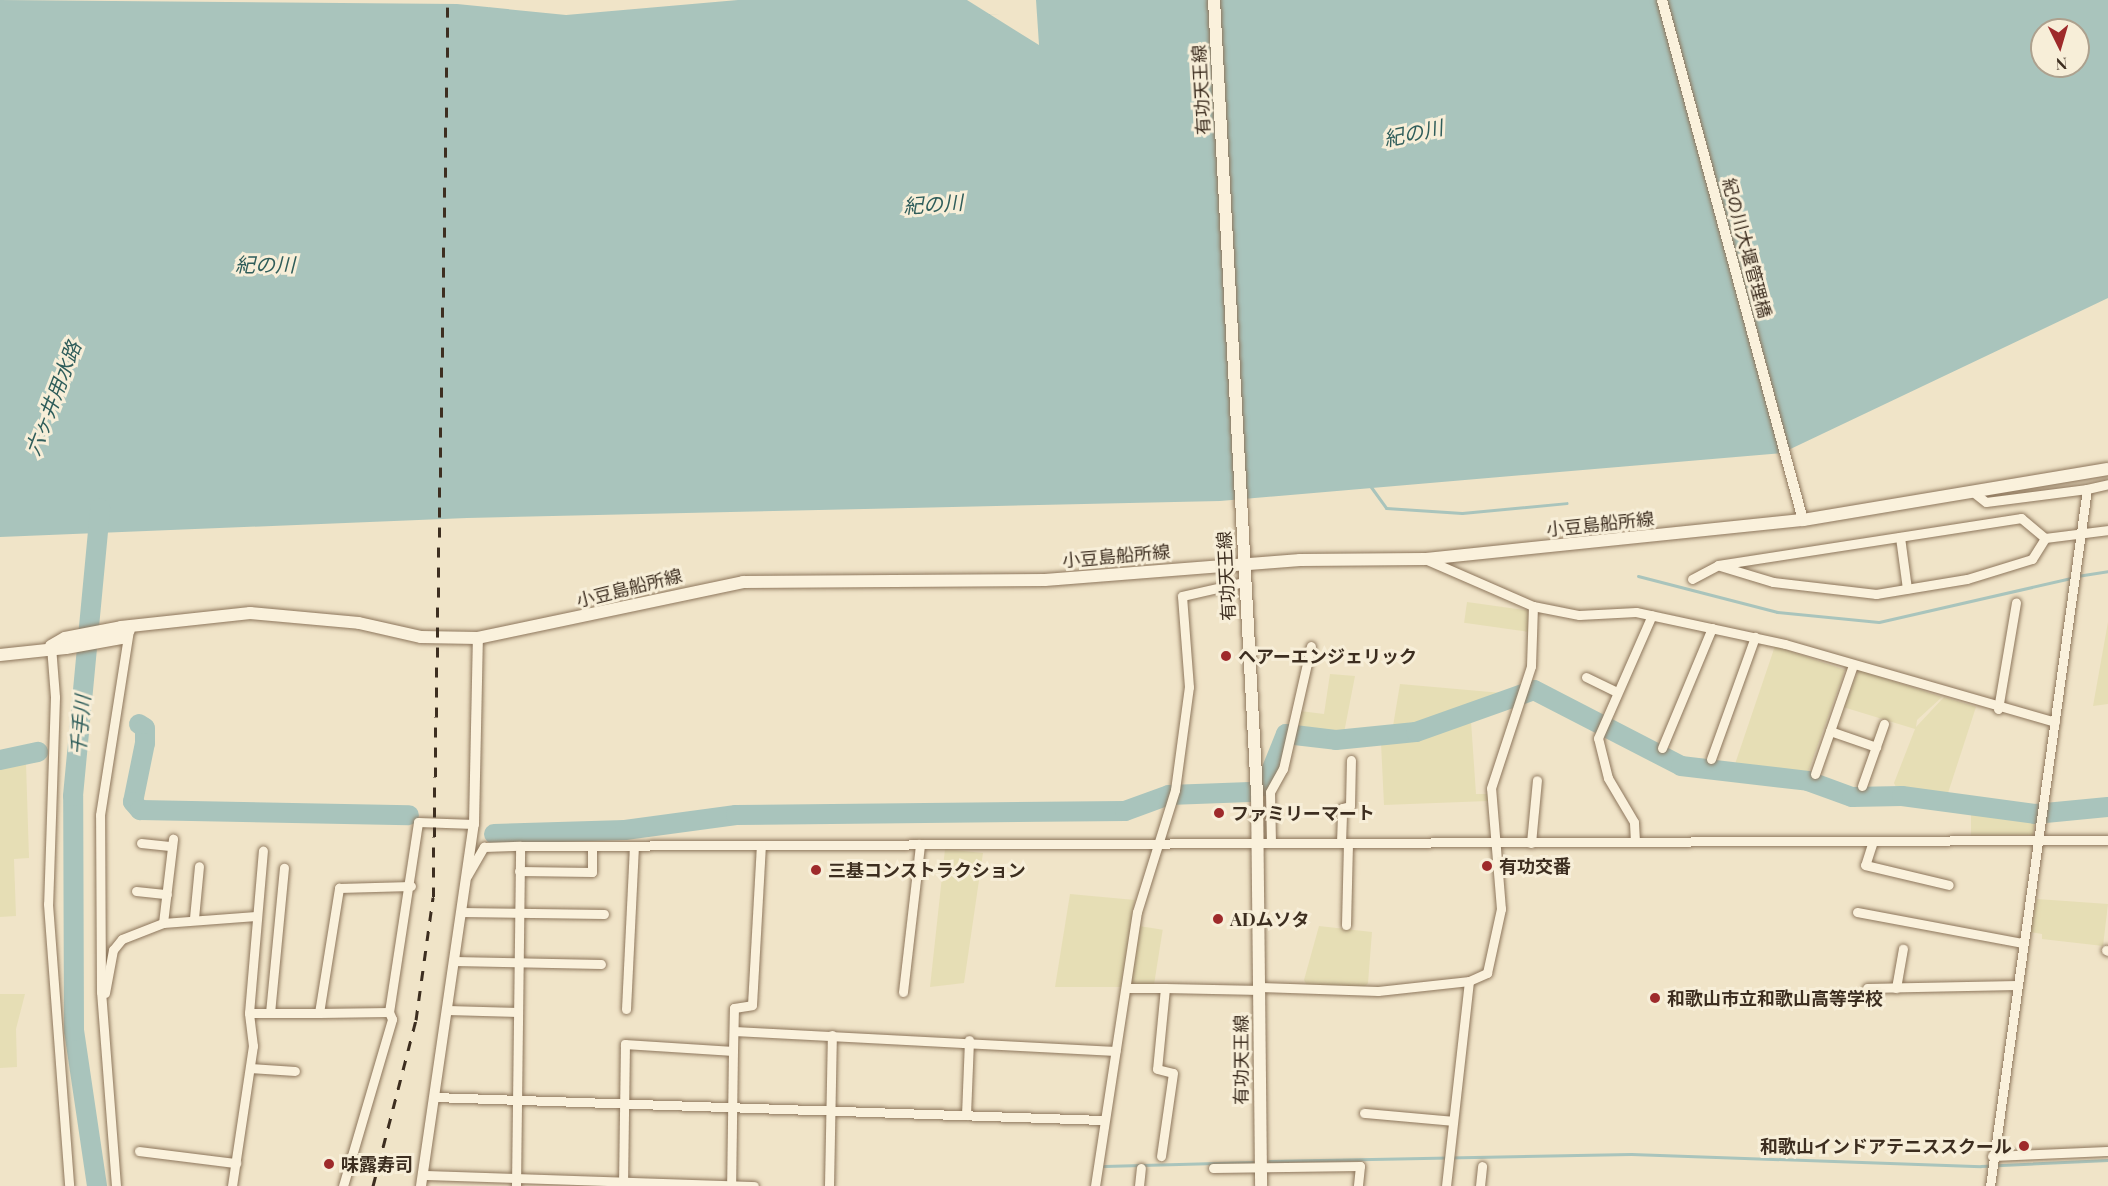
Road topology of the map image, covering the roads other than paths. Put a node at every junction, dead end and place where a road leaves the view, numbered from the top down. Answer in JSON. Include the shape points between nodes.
{"nodes":[{"id":1,"x":1214,"y":0,"type":"edge"},
{"id":2,"x":1662,"y":0,"type":"edge"},
{"id":3,"x":2108,"y":469,"type":"edge"},
{"id":4,"x":2108,"y":484,"type":"edge"},
{"id":5,"x":2087,"y":489,"type":"junction"},
{"id":6,"x":1973,"y":492,"type":"junction"},
{"id":7,"x":1803,"y":520,"type":"junction"},
{"id":8,"x":2108,"y":530,"type":"edge"},
{"id":9,"x":2082,"y":535,"type":"junction"},
{"id":10,"x":1900,"y":537,"type":"junction"},
{"id":11,"x":2045,"y":538,"type":"junction"},
{"id":12,"x":1425,"y":559,"type":"junction"},
{"id":13,"x":1244,"y":560,"type":"junction"},
{"id":14,"x":1718,"y":565,"type":"junction"},
{"id":15,"x":1692,"y":579,"type":"dead end"},
{"id":16,"x":1244,"y":582,"type":"junction"},
{"id":17,"x":1907,"y":589,"type":"junction"},
{"id":18,"x":2016,"y":603,"type":"dead end"},
{"id":19,"x":1533,"y":606,"type":"junction"},
{"id":20,"x":1652,"y":615,"type":"junction"},
{"id":21,"x":1712,"y":628,"type":"junction"},
{"id":22,"x":124,"y":632,"type":"junction"},
{"id":23,"x":478,"y":638,"type":"junction"},
{"id":24,"x":1755,"y":638,"type":"junction"},
{"id":25,"x":51,"y":646,"type":"junction"},
{"id":26,"x":1311,"y":646,"type":"dead end"},
{"id":27,"x":0,"y":655,"type":"edge"},
{"id":28,"x":1853,"y":665,"type":"junction"},
{"id":29,"x":1586,"y":677,"type":"dead end"},
{"id":30,"x":1617,"y":692,"type":"junction"},
{"id":31,"x":1998,"y":709,"type":"junction"},
{"id":32,"x":2055,"y":722,"type":"junction"},
{"id":33,"x":1884,"y":724,"type":"dead end"},
{"id":34,"x":1830,"y":731,"type":"junction"},
{"id":35,"x":1876,"y":747,"type":"junction"},
{"id":36,"x":1662,"y":748,"type":"dead end"},
{"id":37,"x":1711,"y":759,"type":"dead end"},
{"id":38,"x":1351,"y":760,"type":"dead end"},
{"id":39,"x":1815,"y":774,"type":"dead end"},
{"id":40,"x":1537,"y":780,"type":"dead end"},
{"id":41,"x":1862,"y":786,"type":"dead end"},
{"id":42,"x":474,"y":824,"type":"junction"},
{"id":43,"x":2040,"y":840,"type":"junction"},
{"id":44,"x":2108,"y":840,"type":"edge"},
{"id":45,"x":1873,"y":841,"type":"junction"},
{"id":46,"x":1635,"y":842,"type":"junction"},
{"id":47,"x":141,"y":843,"type":"dead end"},
{"id":48,"x":1345,"y":843,"type":"junction"},
{"id":49,"x":1498,"y":843,"type":"junction"},
{"id":50,"x":1531,"y":843,"type":"junction"},
{"id":51,"x":920,"y":844,"type":"junction"},
{"id":52,"x":1265,"y":844,"type":"junction"},
{"id":53,"x":1158,"y":845,"type":"junction"},
{"id":54,"x":520,"y":846,"type":"junction"},
{"id":55,"x":592,"y":846,"type":"junction"},
{"id":56,"x":634,"y":846,"type":"junction"},
{"id":57,"x":761,"y":846,"type":"junction"},
{"id":58,"x":263,"y":851,"type":"dead end"},
{"id":59,"x":199,"y":866,"type":"dead end"},
{"id":60,"x":284,"y":868,"type":"dead end"},
{"id":61,"x":519,"y":871,"type":"junction"},
{"id":62,"x":467,"y":876,"type":"junction"},
{"id":63,"x":1949,"y":885,"type":"dead end"},
{"id":64,"x":411,"y":886,"type":"junction"},
{"id":65,"x":136,"y":891,"type":"dead end"},
{"id":66,"x":167,"y":894,"type":"junction"},
{"id":67,"x":461,"y":912,"type":"junction"},
{"id":68,"x":1857,"y":912,"type":"dead end"},
{"id":69,"x":519,"y":913,"type":"junction"},
{"id":70,"x":604,"y":914,"type":"dead end"},
{"id":71,"x":256,"y":916,"type":"junction"},
{"id":72,"x":194,"y":918,"type":"junction"},
{"id":73,"x":163,"y":923,"type":"junction"},
{"id":74,"x":1346,"y":925,"type":"dead end"},
{"id":75,"x":2023,"y":943,"type":"junction"},
{"id":76,"x":1903,"y":949,"type":"dead end"},
{"id":77,"x":454,"y":961,"type":"junction"},
{"id":78,"x":519,"y":962,"type":"junction"},
{"id":79,"x":602,"y":964,"type":"dead end"},
{"id":80,"x":1468,"y":981,"type":"junction"},
{"id":81,"x":2017,"y":985,"type":"junction"},
{"id":82,"x":1126,"y":988,"type":"junction"},
{"id":83,"x":1165,"y":988,"type":"junction"},
{"id":84,"x":1867,"y":988,"type":"dead end"},
{"id":85,"x":1896,"y":988,"type":"junction"},
{"id":86,"x":1260,"y":989,"type":"junction"},
{"id":87,"x":903,"y":992,"type":"dead end"},
{"id":88,"x":626,"y":1009,"type":"dead end"},
{"id":89,"x":102,"y":1010,"type":"junction"},
{"id":90,"x":447,"y":1010,"type":"junction"},
{"id":91,"x":389,"y":1012,"type":"junction"},
{"id":92,"x":518,"y":1012,"type":"junction"},
{"id":93,"x":249,"y":1013,"type":"junction"},
{"id":94,"x":270,"y":1013,"type":"junction"},
{"id":95,"x":319,"y":1013,"type":"junction"},
{"id":96,"x":734,"y":1031,"type":"junction"},
{"id":97,"x":832,"y":1035,"type":"junction"},
{"id":98,"x":969,"y":1040,"type":"junction"},
{"id":99,"x":733,"y":1050,"type":"junction"},
{"id":100,"x":1115,"y":1051,"type":"junction"},
{"id":101,"x":250,"y":1068,"type":"junction"},
{"id":102,"x":295,"y":1071,"type":"dead end"},
{"id":103,"x":434,"y":1097,"type":"junction"},
{"id":104,"x":518,"y":1099,"type":"junction"},
{"id":105,"x":624,"y":1102,"type":"junction"},
{"id":106,"x":732,"y":1106,"type":"junction"},
{"id":107,"x":831,"y":1109,"type":"junction"},
{"id":108,"x":1364,"y":1113,"type":"dead end"},
{"id":109,"x":966,"y":1115,"type":"junction"},
{"id":110,"x":1103,"y":1120,"type":"junction"},
{"id":111,"x":1453,"y":1121,"type":"junction"},
{"id":112,"x":139,"y":1151,"type":"dead end"},
{"id":113,"x":2108,"y":1151,"type":"edge"},
{"id":114,"x":1161,"y":1156,"type":"dead end"},
{"id":115,"x":1992,"y":1158,"type":"junction"},
{"id":116,"x":236,"y":1163,"type":"junction"},
{"id":117,"x":1482,"y":1166,"type":"dead end"},
{"id":118,"x":1260,"y":1167,"type":"junction"},
{"id":119,"x":1141,"y":1168,"type":"dead end"},
{"id":120,"x":1214,"y":1168,"type":"dead end"},
{"id":121,"x":422,"y":1181,"type":"edge"},
{"id":122,"x":516,"y":1181,"type":"edge"},
{"id":123,"x":623,"y":1182,"type":"edge"},
{"id":124,"x":731,"y":1185,"type":"edge"},
{"id":125,"x":69,"y":1186,"type":"edge"},
{"id":126,"x":116,"y":1186,"type":"edge"},
{"id":127,"x":232,"y":1186,"type":"edge"},
{"id":128,"x":343,"y":1186,"type":"edge"},
{"id":129,"x":754,"y":1186,"type":"edge"},
{"id":130,"x":829,"y":1186,"type":"edge"},
{"id":131,"x":1095,"y":1186,"type":"edge"},
{"id":132,"x":1138,"y":1186,"type":"edge"},
{"id":133,"x":1261,"y":1186,"type":"edge"},
{"id":134,"x":1358,"y":1186,"type":"edge"},
{"id":135,"x":1446,"y":1186,"type":"edge"},
{"id":136,"x":1480,"y":1186,"type":"edge"},
{"id":137,"x":1990,"y":1186,"type":"edge"}],
"edges":[{"from":1,"to":13,"type":"main road","name":"有功天王線"},
{"from":2,"to":7,"type":"street","name":"紀の川大堰管理橋"},
{"from":3,"to":6,"type":"main road","name":"小豆島船所線"},
{"from":4,"to":5,"type":"street"},
{"from":5,"to":6,"type":"street","via":[[1986,502]]},
{"from":5,"to":9,"type":"street"},
{"from":6,"to":7,"type":"main road","name":"小豆島船所線"},
{"from":7,"to":12,"type":"main road","name":"小豆島船所線"},
{"from":8,"to":9,"type":"street"},
{"from":9,"to":11,"type":"street"},
{"from":9,"to":32,"type":"street"},
{"from":10,"to":11,"type":"street","via":[[2021,518]]},
{"from":10,"to":14,"type":"street"},
{"from":10,"to":17,"type":"street"},
{"from":11,"to":17,"type":"street","via":[[2032,559],[1966,579]]},
{"from":12,"to":13,"type":"main road","name":"小豆島船所線"},
{"from":12,"to":19,"type":"street"},
{"from":13,"to":16,"type":"main road","name":"有功天王線"},
{"from":13,"to":23,"type":"main road","name":"小豆島船所線","via":[[1045,580],[743,582]]},
{"from":14,"to":15,"type":"street"},
{"from":14,"to":17,"type":"street","via":[[1773,582],[1876,594]]},
{"from":16,"to":52,"type":"main road","name":"有功天王線"},
{"from":16,"to":53,"type":"street","via":[[1182,596],[1189,687],[1175,795]]},
{"from":18,"to":31,"type":"street"},
{"from":19,"to":20,"type":"street","via":[[1579,615]]},
{"from":19,"to":49,"type":"street","via":[[1531,666],[1491,788]]},
{"from":20,"to":21,"type":"street"},
{"from":20,"to":30,"type":"street"},
{"from":21,"to":24,"type":"street"},
{"from":21,"to":36,"type":"street"},
{"from":22,"to":23,"type":"main road","name":"小豆島船所線","via":[[250,613],[359,623],[422,637]]},
{"from":22,"to":25,"type":"main road","name":"小豆島船所線"},
{"from":22,"to":89,"type":"street","via":[[100,815]]},
{"from":23,"to":42,"type":"street"},
{"from":24,"to":28,"type":"street"},
{"from":24,"to":37,"type":"street"},
{"from":25,"to":27,"type":"main road","name":"小豆島船所線"},
{"from":25,"to":125,"type":"street","via":[[56,697],[48,904]]},
{"from":26,"to":52,"type":"street","via":[[1292,736],[1270,792]]},
{"from":28,"to":31,"type":"street"},
{"from":28,"to":34,"type":"street"},
{"from":29,"to":30,"type":"street"},
{"from":30,"to":46,"type":"street","via":[[1601,727],[1608,778],[1634,822]]},
{"from":31,"to":32,"type":"street"},
{"from":32,"to":43,"type":"street"},
{"from":33,"to":35,"type":"street"},
{"from":34,"to":35,"type":"street"},
{"from":34,"to":39,"type":"street"},
{"from":35,"to":41,"type":"street"},
{"from":38,"to":48,"type":"street","via":[[1350,806],[1342,808]]},
{"from":40,"to":50,"type":"street"},
{"from":42,"to":62,"type":"street"},
{"from":42,"to":64,"type":"street","via":[[418,822]]},
{"from":43,"to":44,"type":"street"},
{"from":43,"to":45,"type":"street"},
{"from":43,"to":75,"type":"street"},
{"from":45,"to":46,"type":"street"},
{"from":45,"to":63,"type":"street","via":[[1865,865]]},
{"from":46,"to":50,"type":"street"},
{"from":47,"to":66,"type":"street","via":[[173,843]]},
{"from":48,"to":49,"type":"street"},
{"from":48,"to":52,"type":"street"},
{"from":48,"to":74,"type":"street"},
{"from":49,"to":50,"type":"street"},
{"from":49,"to":80,"type":"street","via":[[1497,934],[1487,973]]},
{"from":51,"to":53,"type":"street"},
{"from":51,"to":57,"type":"street"},
{"from":51,"to":87,"type":"street"},
{"from":52,"to":53,"type":"street"},
{"from":52,"to":86,"type":"main road","name":"有功天王線"},
{"from":53,"to":82,"type":"street","via":[[1137,912]]},
{"from":54,"to":55,"type":"street"},
{"from":54,"to":61,"type":"street"},
{"from":54,"to":62,"type":"street","via":[[484,847]]},
{"from":55,"to":56,"type":"street"},
{"from":55,"to":61,"type":"street","via":[[592,872]]},
{"from":56,"to":57,"type":"street"},
{"from":56,"to":88,"type":"street"},
{"from":57,"to":96,"type":"street","via":[[752,1005],[734,1008]]},
{"from":58,"to":71,"type":"street"},
{"from":59,"to":72,"type":"street"},
{"from":60,"to":94,"type":"street"},
{"from":61,"to":69,"type":"street"},
{"from":62,"to":67,"type":"street"},
{"from":64,"to":91,"type":"street"},
{"from":64,"to":95,"type":"street","via":[[339,888]]},
{"from":65,"to":66,"type":"street"},
{"from":66,"to":73,"type":"street"},
{"from":67,"to":69,"type":"street"},
{"from":67,"to":77,"type":"street"},
{"from":68,"to":75,"type":"street"},
{"from":69,"to":70,"type":"street"},
{"from":69,"to":78,"type":"street"},
{"from":71,"to":72,"type":"street"},
{"from":71,"to":93,"type":"street"},
{"from":72,"to":73,"type":"street"},
{"from":73,"to":89,"type":"street","via":[[122,939],[112,950]]},
{"from":75,"to":81,"type":"street"},
{"from":76,"to":85,"type":"street"},
{"from":77,"to":78,"type":"street"},
{"from":77,"to":90,"type":"street"},
{"from":78,"to":79,"type":"street"},
{"from":78,"to":92,"type":"street"},
{"from":80,"to":86,"type":"street","via":[[1378,991]]},
{"from":80,"to":111,"type":"street"},
{"from":81,"to":85,"type":"street"},
{"from":81,"to":115,"type":"street"},
{"from":82,"to":83,"type":"street"},
{"from":82,"to":100,"type":"street"},
{"from":83,"to":86,"type":"street"},
{"from":83,"to":114,"type":"street","via":[[1157,1069],[1173,1073]]},
{"from":84,"to":85,"type":"street"},
{"from":86,"to":118,"type":"main road","name":"有功天王線"},
{"from":89,"to":126,"type":"street"},
{"from":90,"to":92,"type":"street"},
{"from":90,"to":103,"type":"street"},
{"from":91,"to":95,"type":"street"},
{"from":91,"to":128,"type":"street","via":[[387,1041]]},
{"from":92,"to":104,"type":"street"},
{"from":93,"to":94,"type":"street"},
{"from":93,"to":101,"type":"street"},
{"from":94,"to":95,"type":"street"},
{"from":96,"to":97,"type":"street"},
{"from":96,"to":99,"type":"street"},
{"from":97,"to":98,"type":"street"},
{"from":97,"to":107,"type":"street"},
{"from":98,"to":100,"type":"street"},
{"from":98,"to":109,"type":"street"},
{"from":99,"to":105,"type":"street","via":[[626,1044]]},
{"from":99,"to":106,"type":"street"},
{"from":100,"to":110,"type":"street"},
{"from":101,"to":102,"type":"street"},
{"from":101,"to":116,"type":"street"},
{"from":103,"to":104,"type":"street"},
{"from":103,"to":121,"type":"street"},
{"from":104,"to":105,"type":"street"},
{"from":104,"to":122,"type":"street"},
{"from":105,"to":106,"type":"street"},
{"from":105,"to":123,"type":"street"},
{"from":106,"to":107,"type":"street"},
{"from":106,"to":124,"type":"street"},
{"from":107,"to":109,"type":"street"},
{"from":107,"to":130,"type":"street"},
{"from":108,"to":111,"type":"street"},
{"from":109,"to":110,"type":"street"},
{"from":110,"to":131,"type":"street"},
{"from":111,"to":135,"type":"street"},
{"from":112,"to":116,"type":"street"},
{"from":113,"to":115,"type":"street"},
{"from":115,"to":137,"type":"street"},
{"from":116,"to":127,"type":"street"},
{"from":117,"to":136,"type":"street"},
{"from":118,"to":120,"type":"street"},
{"from":118,"to":133,"type":"main road","name":"有功天王線"},
{"from":118,"to":134,"type":"street","via":[[1360,1166]]},
{"from":119,"to":132,"type":"street"},
{"from":121,"to":122,"type":"street"},
{"from":122,"to":123,"type":"street"},
{"from":123,"to":124,"type":"street"},
{"from":124,"to":129,"type":"street"}]}
